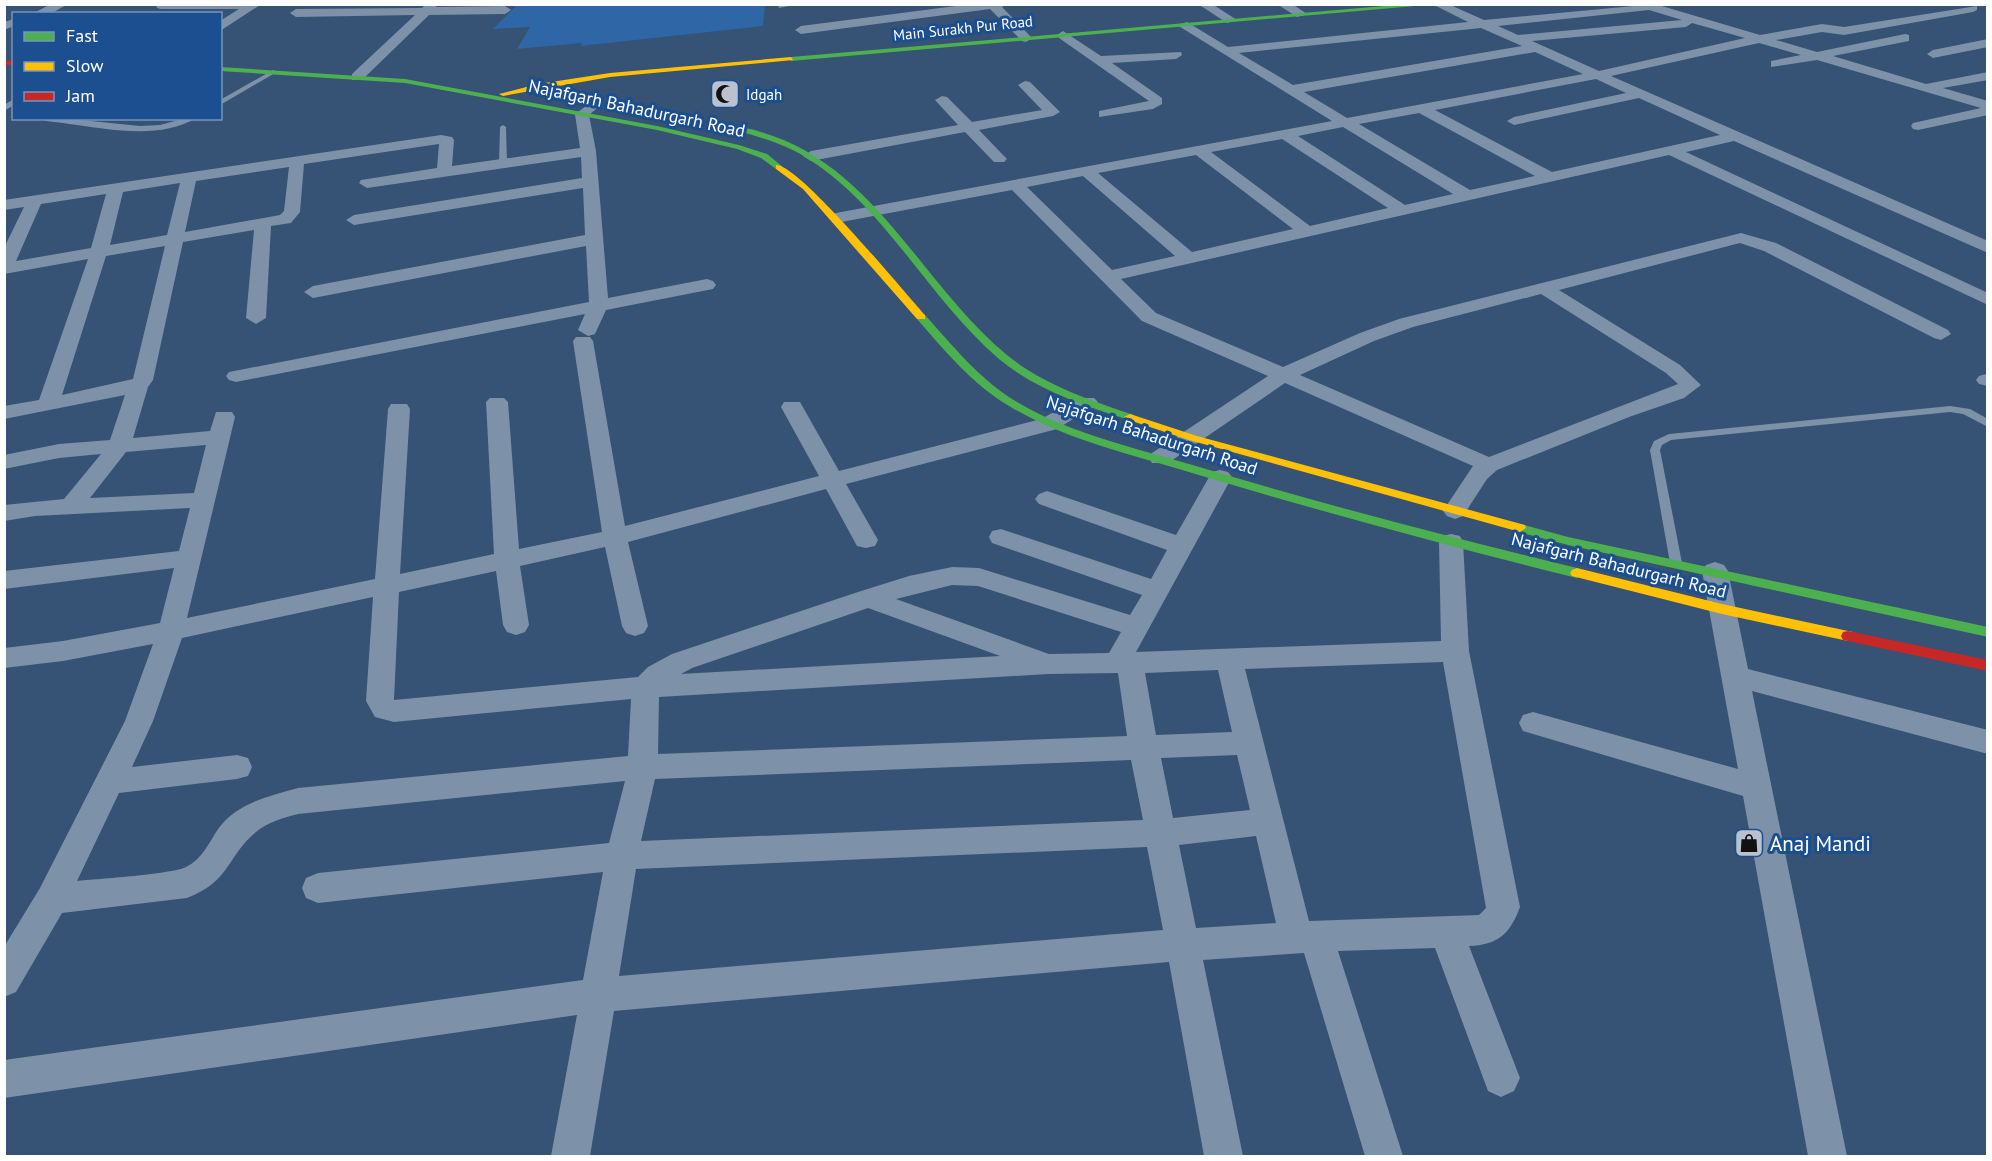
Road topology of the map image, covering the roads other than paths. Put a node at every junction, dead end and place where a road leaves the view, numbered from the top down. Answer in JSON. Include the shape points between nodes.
{"nodes":[{"id":1,"x":63,"y":4,"type":"edge"},
{"id":2,"x":1203,"y":4,"type":"edge"},
{"id":3,"x":1282,"y":4,"type":"edge"},
{"id":4,"x":1436,"y":4,"type":"edge"},
{"id":5,"x":253,"y":5,"type":"edge"},
{"id":6,"x":996,"y":5,"type":"edge"},
{"id":7,"x":161,"y":6,"type":"dead end"},
{"id":8,"x":1645,"y":6,"type":"edge"},
{"id":9,"x":1967,"y":6,"type":"edge"},
{"id":10,"x":428,"y":8,"type":"edge"},
{"id":11,"x":505,"y":10,"type":"dead end"},
{"id":12,"x":43,"y":12,"type":"edge"},
{"id":13,"x":1988,"y":12,"type":"edge"},
{"id":14,"x":296,"y":13,"type":"dead end"},
{"id":15,"x":1301,"y":14,"type":"junction"},
{"id":16,"x":1231,"y":20,"type":"junction"},
{"id":17,"x":1698,"y":22,"type":"junction"},
{"id":18,"x":1481,"y":24,"type":"junction"},
{"id":19,"x":1183,"y":25,"type":"junction"},
{"id":20,"x":222,"y":26,"type":"edge"},
{"id":21,"x":801,"y":30,"type":"dead end"},
{"id":22,"x":1842,"y":32,"type":"junction"},
{"id":23,"x":1921,"y":34,"type":"dead end"},
{"id":24,"x":1063,"y":35,"type":"junction"},
{"id":25,"x":1026,"y":38,"type":"junction"},
{"id":26,"x":1515,"y":39,"type":"junction"},
{"id":27,"x":1759,"y":39,"type":"junction"},
{"id":28,"x":1988,"y":43,"type":"edge"},
{"id":29,"x":1877,"y":44,"type":"junction"},
{"id":30,"x":1536,"y":48,"type":"junction"},
{"id":31,"x":1226,"y":51,"type":"junction"},
{"id":32,"x":1933,"y":54,"type":"dead end"},
{"id":33,"x":1176,"y":55,"type":"dead end"},
{"id":34,"x":1817,"y":56,"type":"junction"},
{"id":35,"x":222,"y":60,"type":"edge"},
{"id":36,"x":1100,"y":60,"type":"junction"},
{"id":37,"x":1776,"y":64,"type":"dead end"},
{"id":38,"x":369,"y":68,"type":"junction"},
{"id":39,"x":222,"y":69,"type":"edge"},
{"id":40,"x":273,"y":72,"type":"junction"},
{"id":41,"x":1598,"y":75,"type":"junction"},
{"id":42,"x":1988,"y":76,"type":"edge"},
{"id":43,"x":357,"y":77,"type":"junction"},
{"id":44,"x":1025,"y":85,"type":"dead end"},
{"id":45,"x":1925,"y":87,"type":"junction"},
{"id":46,"x":519,"y":90,"type":"junction"},
{"id":47,"x":1291,"y":90,"type":"junction"},
{"id":48,"x":1640,"y":94,"type":"junction"},
{"id":49,"x":222,"y":95,"type":"edge"},
{"id":50,"x":232,"y":96,"type":"junction"},
{"id":51,"x":495,"y":97,"type":"junction"},
{"id":52,"x":942,"y":100,"type":"dead end"},
{"id":53,"x":222,"y":102,"type":"edge"},
{"id":54,"x":596,"y":103,"type":"junction"},
{"id":55,"x":1988,"y":106,"type":"edge"},
{"id":56,"x":1421,"y":108,"type":"junction"},
{"id":57,"x":640,"y":110,"type":"dead end"},
{"id":58,"x":1988,"y":111,"type":"edge"},
{"id":59,"x":582,"y":114,"type":"junction"},
{"id":60,"x":1104,"y":114,"type":"dead end"},
{"id":61,"x":60,"y":120,"type":"edge"},
{"id":62,"x":189,"y":120,"type":"edge"},
{"id":63,"x":1514,"y":121,"type":"dead end"},
{"id":64,"x":1345,"y":122,"type":"junction"},
{"id":65,"x":1918,"y":126,"type":"dead end"},
{"id":66,"x":503,"y":127,"type":"dead end"},
{"id":67,"x":728,"y":127,"type":"dead end"},
{"id":68,"x":970,"y":128,"type":"junction"},
{"id":69,"x":1285,"y":134,"type":"junction"},
{"id":70,"x":1735,"y":136,"type":"junction"},
{"id":71,"x":588,"y":150,"type":"junction"},
{"id":72,"x":1199,"y":150,"type":"junction"},
{"id":73,"x":1670,"y":150,"type":"junction"},
{"id":74,"x":811,"y":156,"type":"junction"},
{"id":75,"x":999,"y":159,"type":"dead end"},
{"id":76,"x":297,"y":160,"type":"junction"},
{"id":77,"x":503,"y":163,"type":"junction"},
{"id":78,"x":1086,"y":171,"type":"junction"},
{"id":79,"x":444,"y":172,"type":"junction"},
{"id":80,"x":189,"y":177,"type":"junction"},
{"id":81,"x":1549,"y":177,"type":"junction"},
{"id":82,"x":590,"y":182,"type":"junction"},
{"id":83,"x":367,"y":183,"type":"dead end"},
{"id":84,"x":1015,"y":184,"type":"junction"},
{"id":85,"x":116,"y":188,"type":"junction"},
{"id":86,"x":1466,"y":195,"type":"junction"},
{"id":87,"x":35,"y":200,"type":"junction"},
{"id":88,"x":4,"y":205,"type":"edge"},
{"id":89,"x":1402,"y":210,"type":"junction"},
{"id":90,"x":872,"y":211,"type":"junction"},
{"id":91,"x":836,"y":218,"type":"junction"},
{"id":92,"x":354,"y":220,"type":"dead end"},
{"id":93,"x":263,"y":224,"type":"junction"},
{"id":94,"x":1306,"y":231,"type":"junction"},
{"id":95,"x":175,"y":239,"type":"junction"},
{"id":96,"x":593,"y":239,"type":"junction"},
{"id":97,"x":1988,"y":248,"type":"edge"},
{"id":98,"x":99,"y":252,"type":"junction"},
{"id":99,"x":1188,"y":258,"type":"junction"},
{"id":100,"x":4,"y":269,"type":"edge"},
{"id":101,"x":1108,"y":276,"type":"junction"},
{"id":102,"x":706,"y":285,"type":"dead end"},
{"id":103,"x":1543,"y":288,"type":"junction"},
{"id":104,"x":313,"y":292,"type":"dead end"},
{"id":105,"x":1988,"y":300,"type":"edge"},
{"id":106,"x":598,"y":305,"type":"junction"},
{"id":107,"x":256,"y":318,"type":"dead end"},
{"id":108,"x":1941,"y":334,"type":"dead end"},
{"id":109,"x":1283,"y":375,"type":"junction"},
{"id":110,"x":236,"y":376,"type":"dead end"},
{"id":111,"x":138,"y":386,"type":"junction"},
{"id":112,"x":497,"y":402,"type":"dead end"},
{"id":113,"x":1087,"y":402,"type":"junction"},
{"id":114,"x":48,"y":404,"type":"junction"},
{"id":115,"x":792,"y":407,"type":"dead end"},
{"id":116,"x":399,"y":409,"type":"dead end"},
{"id":117,"x":4,"y":413,"type":"edge"},
{"id":118,"x":1049,"y":424,"type":"junction"},
{"id":119,"x":1988,"y":424,"type":"edge"},
{"id":120,"x":1193,"y":438,"type":"junction"},
{"id":121,"x":119,"y":446,"type":"junction"},
{"id":122,"x":1160,"y":458,"type":"junction"},
{"id":123,"x":4,"y":462,"type":"edge"},
{"id":124,"x":1489,"y":465,"type":"junction"},
{"id":125,"x":1220,"y":477,"type":"junction"},
{"id":126,"x":832,"y":480,"type":"junction"},
{"id":127,"x":1047,"y":499,"type":"dead end"},
{"id":128,"x":202,"y":500,"type":"junction"},
{"id":129,"x":70,"y":507,"type":"junction"},
{"id":130,"x":1455,"y":511,"type":"junction"},
{"id":131,"x":4,"y":513,"type":"edge"},
{"id":132,"x":615,"y":537,"type":"junction"},
{"id":133,"x":1001,"y":537,"type":"dead end"},
{"id":134,"x":866,"y":540,"type":"dead end"},
{"id":135,"x":1452,"y":542,"type":"junction"},
{"id":136,"x":1182,"y":546,"type":"junction"},
{"id":137,"x":188,"y":558,"type":"junction"},
{"id":138,"x":507,"y":560,"type":"junction"},
{"id":139,"x":1676,"y":563,"type":"junction"},
{"id":140,"x":1715,"y":571,"type":"junction"},
{"id":141,"x":4,"y":580,"type":"edge"},
{"id":142,"x":388,"y":585,"type":"junction"},
{"id":143,"x":1157,"y":591,"type":"junction"},
{"id":144,"x":867,"y":598,"type":"junction"},
{"id":145,"x":1722,"y":609,"type":"junction"},
{"id":146,"x":516,"y":625,"type":"dead end"},
{"id":147,"x":635,"y":626,"type":"dead end"},
{"id":148,"x":1137,"y":627,"type":"junction"},
{"id":149,"x":171,"y":631,"type":"junction"},
{"id":150,"x":1988,"y":632,"type":"edge"},
{"id":151,"x":1455,"y":651,"type":"junction"},
{"id":152,"x":4,"y":658,"type":"edge"},
{"id":153,"x":1229,"y":660,"type":"junction"},
{"id":154,"x":1124,"y":663,"type":"junction"},
{"id":155,"x":1048,"y":664,"type":"junction"},
{"id":156,"x":1988,"y":666,"type":"edge"},
{"id":157,"x":1735,"y":676,"type":"junction"},
{"id":158,"x":645,"y":687,"type":"junction"},
{"id":159,"x":1533,"y":723,"type":"dead end"},
{"id":160,"x":1988,"y":742,"type":"edge"},
{"id":161,"x":1249,"y":743,"type":"junction"},
{"id":162,"x":1144,"y":748,"type":"junction"},
{"id":163,"x":643,"y":767,"type":"junction"},
{"id":164,"x":237,"y":768,"type":"dead end"},
{"id":165,"x":108,"y":782,"type":"junction"},
{"id":166,"x":1756,"y":787,"type":"junction"},
{"id":167,"x":1268,"y":821,"type":"junction"},
{"id":168,"x":1161,"y":833,"type":"junction"},
{"id":169,"x":622,"y":856,"type":"junction"},
{"id":170,"x":318,"y":888,"type":"dead end"},
{"id":171,"x":52,"y":899,"type":"junction"},
{"id":172,"x":1446,"y":931,"type":"junction"},
{"id":173,"x":1306,"y":937,"type":"junction"},
{"id":174,"x":1183,"y":945,"type":"junction"},
{"id":175,"x":4,"y":980,"type":"edge"},
{"id":176,"x":597,"y":995,"type":"junction"},
{"id":177,"x":1501,"y":1078,"type":"dead end"},
{"id":178,"x":4,"y":1079,"type":"edge"},
{"id":179,"x":572,"y":1156,"type":"edge"},
{"id":180,"x":1224,"y":1156,"type":"edge"},
{"id":181,"x":1384,"y":1156,"type":"edge"},
{"id":182,"x":1828,"y":1156,"type":"edge"}],
"edges":[{"from":1,"to":12,"type":"street"},
{"from":2,"to":16,"type":"street"},
{"from":3,"to":15,"type":"street"},
{"from":4,"to":15,"type":"main road","name":"Main Surakh Pur Road"},
{"from":4,"to":18,"type":"street"},
{"from":5,"to":7,"type":"street"},
{"from":5,"to":20,"type":"street"},
{"from":6,"to":21,"type":"street"},
{"from":6,"to":25,"type":"street"},
{"from":8,"to":17,"type":"street"},
{"from":8,"to":18,"type":"street"},
{"from":9,"to":13,"type":"street"},
{"from":9,"to":22,"type":"street"},
{"from":10,"to":11,"type":"street"},
{"from":10,"to":14,"type":"street"},
{"from":10,"to":38,"type":"street"},
{"from":15,"to":16,"type":"main road","name":"Main Surakh Pur Road"},
{"from":16,"to":19,"type":"main road","name":"Main Surakh Pur Road"},
{"from":17,"to":26,"type":"street"},
{"from":17,"to":27,"type":"street"},
{"from":18,"to":26,"type":"street"},
{"from":18,"to":31,"type":"street"},
{"from":19,"to":24,"type":"main road","name":"Main Surakh Pur Road"},
{"from":19,"to":31,"type":"street"},
{"from":22,"to":27,"type":"street","via":[[1822,28]]},
{"from":22,"to":29,"type":"street"},
{"from":23,"to":29,"type":"street"},
{"from":24,"to":25,"type":"main road","name":"Main Surakh Pur Road"},
{"from":24,"to":36,"type":"street"},
{"from":25,"to":46,"type":"main road","name":"Main Surakh Pur Road","via":[[627,73]]},
{"from":26,"to":30,"type":"street"},
{"from":27,"to":34,"type":"street"},
{"from":27,"to":41,"type":"street"},
{"from":28,"to":32,"type":"street"},
{"from":29,"to":34,"type":"street"},
{"from":30,"to":41,"type":"street"},
{"from":30,"to":47,"type":"street"},
{"from":31,"to":47,"type":"street"},
{"from":33,"to":36,"type":"street"},
{"from":34,"to":37,"type":"street"},
{"from":34,"to":45,"type":"street"},
{"from":35,"to":38,"type":"main road","name":"Najafgarh Bahadurgarh Road"},
{"from":36,"to":60,"type":"street","via":[[1157,101]]},
{"from":38,"to":43,"type":"street"},
{"from":38,"to":46,"type":"main road","name":"Najafgarh Bahadurgarh Road"},
{"from":39,"to":40,"type":"main road","name":"Najafgarh Bahadurgarh Road"},
{"from":40,"to":43,"type":"main road","name":"Najafgarh Bahadurgarh Road"},
{"from":40,"to":50,"type":"lane"},
{"from":41,"to":48,"type":"street"},
{"from":41,"to":56,"type":"street"},
{"from":42,"to":45,"type":"street"},
{"from":43,"to":51,"type":"main road","name":"Najafgarh Bahadurgarh Road"},
{"from":44,"to":68,"type":"street","via":[[1053,112]]},
{"from":45,"to":55,"type":"street"},
{"from":46,"to":51,"type":"main road","name":"Main Surakh Pur Road"},
{"from":46,"to":54,"type":"main road","name":"Najafgarh Bahadurgarh Road"},
{"from":47,"to":64,"type":"street"},
{"from":48,"to":63,"type":"street"},
{"from":48,"to":70,"type":"street"},
{"from":49,"to":50,"type":"lane"},
{"from":50,"to":53,"type":"lane"},
{"from":51,"to":59,"type":"main road","name":"Najafgarh Bahadurgarh Road"},
{"from":52,"to":68,"type":"street"},
{"from":54,"to":57,"type":"main road","name":"Najafgarh Bahadurgarh Road"},
{"from":54,"to":59,"type":"street"},
{"from":56,"to":64,"type":"street"},
{"from":56,"to":81,"type":"street"},
{"from":58,"to":65,"type":"street"},
{"from":59,"to":71,"type":"street"},
{"from":59,"to":91,"type":"main road","name":"Najafgarh Bahadurgarh Road","via":[[739,147],[764,156],[806,187]]},
{"from":61,"to":62,"type":"lane","via":[[150,129]]},
{"from":64,"to":69,"type":"street"},
{"from":64,"to":86,"type":"street"},
{"from":66,"to":77,"type":"lane"},
{"from":67,"to":74,"type":"main road","name":"Najafgarh Bahadurgarh Road","via":[[786,143]]},
{"from":68,"to":74,"type":"street"},
{"from":68,"to":75,"type":"street"},
{"from":69,"to":72,"type":"street"},
{"from":69,"to":89,"type":"street"},
{"from":70,"to":73,"type":"street"},
{"from":70,"to":97,"type":"street"},
{"from":71,"to":77,"type":"street"},
{"from":71,"to":82,"type":"street"},
{"from":72,"to":78,"type":"street"},
{"from":72,"to":94,"type":"street"},
{"from":73,"to":81,"type":"street"},
{"from":73,"to":105,"type":"street"},
{"from":74,"to":90,"type":"main road","name":"Najafgarh Bahadurgarh Road"},
{"from":76,"to":79,"type":"street","via":[[445,139]]},
{"from":76,"to":80,"type":"street"},
{"from":76,"to":93,"type":"street","via":[[291,216]]},
{"from":77,"to":79,"type":"street"},
{"from":78,"to":84,"type":"street"},
{"from":78,"to":99,"type":"street"},
{"from":79,"to":83,"type":"street"},
{"from":80,"to":85,"type":"street"},
{"from":80,"to":95,"type":"street"},
{"from":81,"to":86,"type":"street"},
{"from":82,"to":92,"type":"street"},
{"from":82,"to":96,"type":"street"},
{"from":84,"to":90,"type":"street"},
{"from":84,"to":101,"type":"street"},
{"from":85,"to":87,"type":"street"},
{"from":85,"to":98,"type":"street"},
{"from":86,"to":89,"type":"street"},
{"from":87,"to":88,"type":"street"},
{"from":87,"to":100,"type":"street"},
{"from":89,"to":94,"type":"street"},
{"from":90,"to":91,"type":"street"},
{"from":90,"to":113,"type":"main road","name":"Najafgarh Bahadurgarh Road","via":[[1003,357],[1042,382]]},
{"from":91,"to":118,"type":"main road","name":"Najafgarh Bahadurgarh Road","via":[[976,378],[1011,404]]},
{"from":93,"to":95,"type":"street"},
{"from":93,"to":107,"type":"street"},
{"from":94,"to":99,"type":"street"},
{"from":95,"to":98,"type":"street"},
{"from":95,"to":111,"type":"street","via":[[143,380]]},
{"from":96,"to":104,"type":"street"},
{"from":96,"to":106,"type":"street"},
{"from":98,"to":100,"type":"street"},
{"from":98,"to":114,"type":"street"},
{"from":99,"to":101,"type":"street"},
{"from":101,"to":109,"type":"street","via":[[1149,317]]},
{"from":102,"to":106,"type":"street"},
{"from":103,"to":108,"type":"street","via":[[1741,238],[1781,252]]},
{"from":103,"to":109,"type":"street","via":[[1406,323]]},
{"from":103,"to":124,"type":"street","via":[[1673,369],[1691,385],[1677,394]]},
{"from":106,"to":110,"type":"street"},
{"from":106,"to":132,"type":"street","via":[[585,336]]},
{"from":109,"to":120,"type":"street"},
{"from":109,"to":124,"type":"street"},
{"from":111,"to":114,"type":"street"},
{"from":111,"to":121,"type":"street"},
{"from":112,"to":138,"type":"street"},
{"from":113,"to":118,"type":"street"},
{"from":113,"to":120,"type":"main road","name":"Najafgarh Bahadurgarh Road"},
{"from":114,"to":117,"type":"street"},
{"from":115,"to":126,"type":"street"},
{"from":116,"to":142,"type":"street"},
{"from":118,"to":122,"type":"main road","name":"Najafgarh Bahadurgarh Road"},
{"from":118,"to":126,"type":"street"},
{"from":119,"to":139,"type":"lane","via":[[1966,411],[1950,409],[1669,437],[1658,443],[1655,450]]},
{"from":120,"to":122,"type":"street"},
{"from":120,"to":130,"type":"main road","name":"Najafgarh Bahadurgarh Road"},
{"from":121,"to":123,"type":"street","via":[[60,451]]},
{"from":121,"to":128,"type":"street","via":[[221,427]]},
{"from":121,"to":129,"type":"street"},
{"from":122,"to":125,"type":"main road","name":"Najafgarh Bahadurgarh Road"},
{"from":124,"to":130,"type":"street","via":[[1478,474]]},
{"from":125,"to":135,"type":"main road","name":"Najafgarh Bahadurgarh Road"},
{"from":125,"to":136,"type":"street"},
{"from":126,"to":132,"type":"street"},
{"from":126,"to":134,"type":"street"},
{"from":127,"to":136,"type":"street"},
{"from":128,"to":129,"type":"street"},
{"from":128,"to":137,"type":"street"},
{"from":129,"to":131,"type":"street"},
{"from":130,"to":139,"type":"main road","name":"Najafgarh Bahadurgarh Road","via":[[1568,541]]},
{"from":132,"to":138,"type":"street"},
{"from":132,"to":147,"type":"street"},
{"from":133,"to":143,"type":"street"},
{"from":135,"to":145,"type":"main road","name":"Najafgarh Bahadurgarh Road"},
{"from":135,"to":151,"type":"street"},
{"from":136,"to":143,"type":"street"},
{"from":137,"to":141,"type":"street"},
{"from":137,"to":149,"type":"street"},
{"from":138,"to":142,"type":"street"},
{"from":138,"to":146,"type":"street"},
{"from":139,"to":140,"type":"main road","name":"Najafgarh Bahadurgarh Road"},
{"from":140,"to":145,"type":"street"},
{"from":140,"to":150,"type":"main road","name":"Najafgarh Bahadurgarh Road"},
{"from":142,"to":149,"type":"street"},
{"from":142,"to":158,"type":"street","via":[[380,701],[385,708],[394,711]]},
{"from":143,"to":148,"type":"street"},
{"from":144,"to":148,"type":"street","via":[[952,576],[979,577]]},
{"from":144,"to":155,"type":"street"},
{"from":144,"to":158,"type":"street","via":[[682,661],[658,674]]},
{"from":145,"to":156,"type":"main road","name":"Najafgarh Bahadurgarh Road"},
{"from":145,"to":157,"type":"street"},
{"from":148,"to":154,"type":"street"},
{"from":149,"to":152,"type":"street"},
{"from":149,"to":165,"type":"street","via":[[139,721]]},
{"from":151,"to":153,"type":"street"},
{"from":151,"to":172,"type":"street","via":[[1503,907],[1499,918],[1486,930]]},
{"from":153,"to":154,"type":"street"},
{"from":153,"to":161,"type":"street"},
{"from":154,"to":155,"type":"street"},
{"from":154,"to":162,"type":"street"},
{"from":155,"to":158,"type":"street"},
{"from":157,"to":160,"type":"street"},
{"from":157,"to":166,"type":"street"},
{"from":158,"to":163,"type":"street"},
{"from":159,"to":166,"type":"street"},
{"from":161,"to":162,"type":"street"},
{"from":161,"to":167,"type":"street"},
{"from":162,"to":163,"type":"street"},
{"from":162,"to":168,"type":"street"},
{"from":163,"to":169,"type":"street"},
{"from":163,"to":171,"type":"street","via":[[298,801],[264,811],[244,822],[214,865],[202,877],[187,883]]},
{"from":164,"to":165,"type":"street"},
{"from":165,"to":171,"type":"street"},
{"from":166,"to":182,"type":"street"},
{"from":167,"to":168,"type":"street"},
{"from":167,"to":173,"type":"street"},
{"from":168,"to":169,"type":"street"},
{"from":168,"to":174,"type":"street"},
{"from":169,"to":170,"type":"street"},
{"from":169,"to":176,"type":"street"},
{"from":171,"to":175,"type":"street"},
{"from":172,"to":173,"type":"street"},
{"from":172,"to":177,"type":"street"},
{"from":173,"to":174,"type":"street"},
{"from":173,"to":181,"type":"street"},
{"from":174,"to":176,"type":"street"},
{"from":174,"to":180,"type":"street"},
{"from":176,"to":178,"type":"street"},
{"from":176,"to":179,"type":"street"}]}
